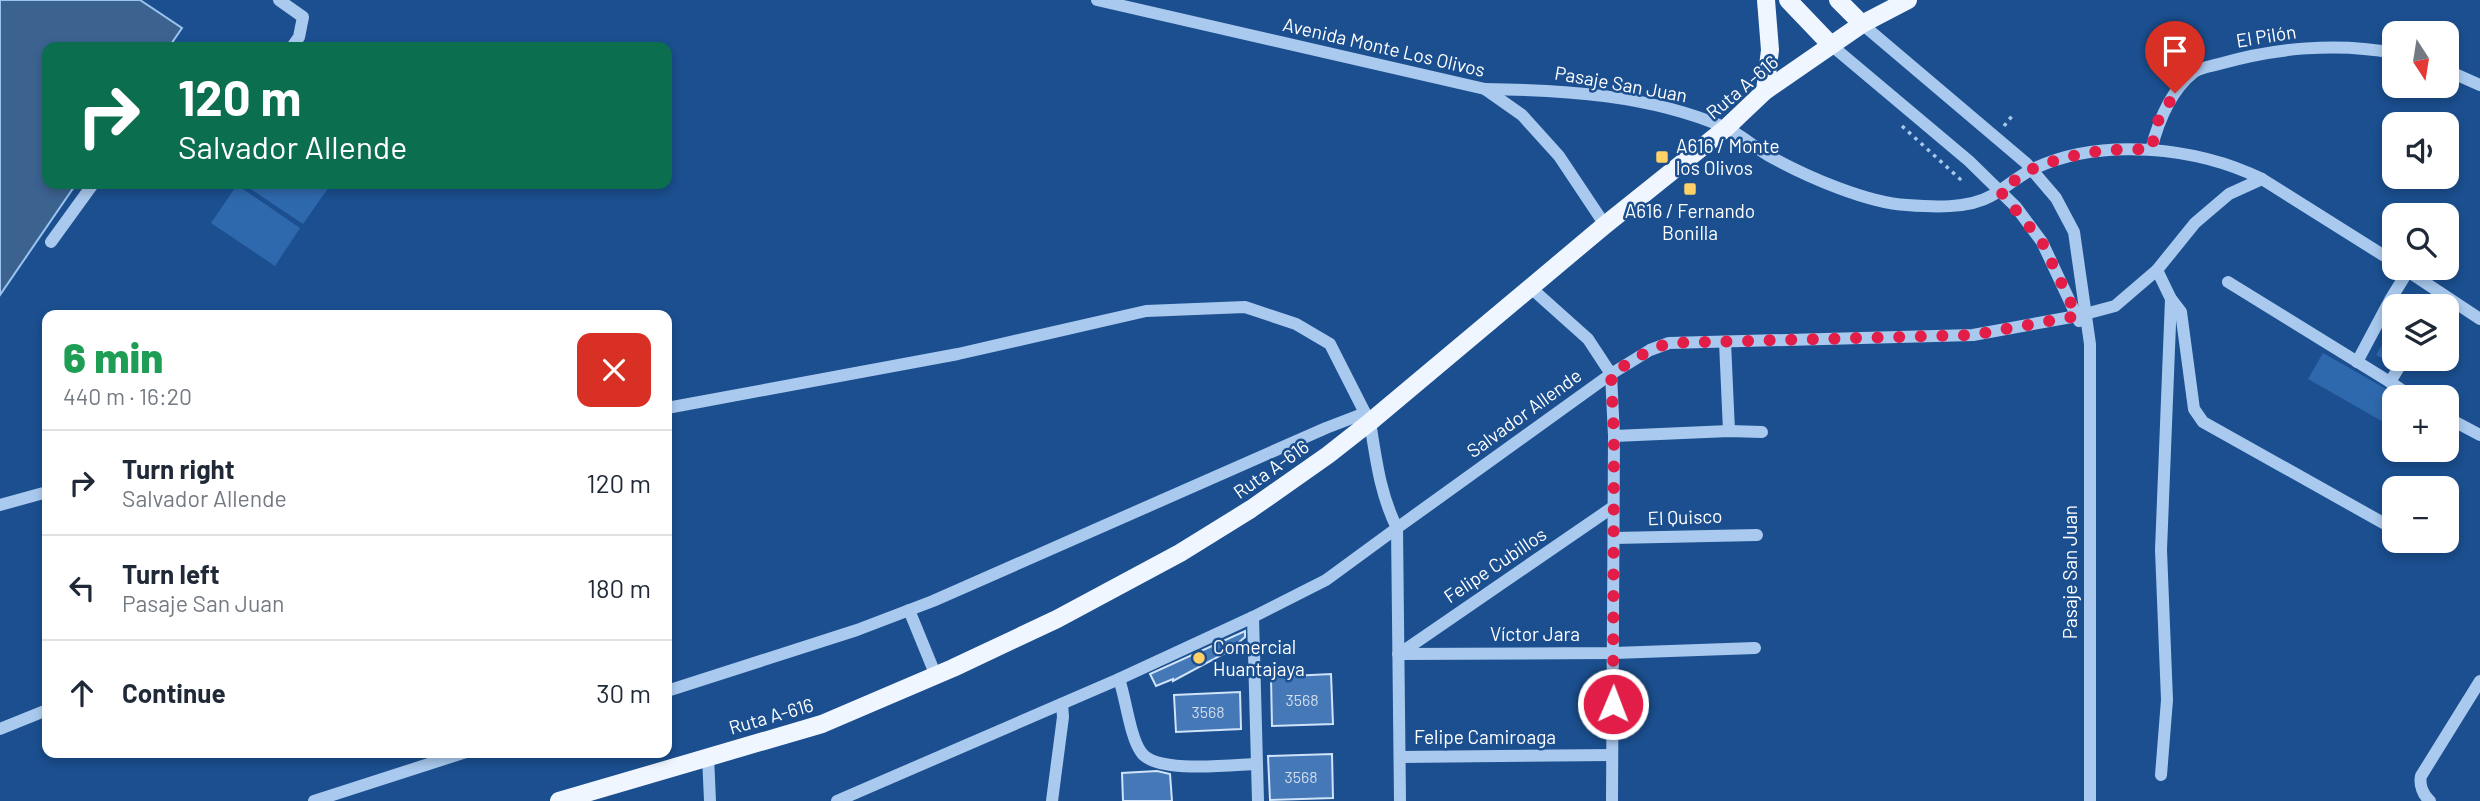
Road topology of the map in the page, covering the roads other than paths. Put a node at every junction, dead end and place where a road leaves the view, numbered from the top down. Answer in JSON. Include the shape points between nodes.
{"nodes":[{"id":1,"x":279,"y":0,"type":"edge"},
{"id":2,"x":1097,"y":0,"type":"edge"},
{"id":3,"x":1766,"y":0,"type":"edge"},
{"id":4,"x":1788,"y":0,"type":"edge"},
{"id":5,"x":1839,"y":0,"type":"edge"},
{"id":6,"x":1908,"y":0,"type":"edge"},
{"id":7,"x":1862,"y":24,"type":"junction"},
{"id":8,"x":296,"y":42,"type":"edge"},
{"id":9,"x":1831,"y":45,"type":"junction"},
{"id":10,"x":2382,"y":51,"type":"edge"},
{"id":11,"x":2459,"y":76,"type":"edge"},
{"id":12,"x":2480,"y":85,"type":"edge"},
{"id":13,"x":1485,"y":89,"type":"junction"},
{"id":14,"x":1765,"y":91,"type":"junction"},
{"id":15,"x":1726,"y":128,"type":"junction"},
{"id":16,"x":2151,"y":150,"type":"junction"},
{"id":17,"x":2033,"y":169,"type":"junction"},
{"id":18,"x":2262,"y":179,"type":"junction"},
{"id":19,"x":89,"y":189,"type":"edge"},
{"id":20,"x":2000,"y":191,"type":"junction"},
{"id":21,"x":1605,"y":225,"type":"junction"},
{"id":22,"x":51,"y":242,"type":"dead end"},
{"id":23,"x":2382,"y":254,"type":"edge"},
{"id":24,"x":2157,"y":270,"type":"junction"},
{"id":25,"x":2400,"y":280,"type":"edge"},
{"id":26,"x":2421,"y":280,"type":"edge"},
{"id":27,"x":2228,"y":282,"type":"dead end"},
{"id":28,"x":1531,"y":288,"type":"junction"},
{"id":29,"x":2443,"y":294,"type":"edge"},
{"id":30,"x":2171,"y":299,"type":"junction"},
{"id":31,"x":2459,"y":305,"type":"edge"},
{"id":32,"x":2081,"y":315,"type":"junction"},
{"id":33,"x":2480,"y":319,"type":"edge"},
{"id":34,"x":1725,"y":342,"type":"junction"},
{"id":35,"x":2357,"y":362,"type":"junction"},
{"id":36,"x":2397,"y":371,"type":"edge"},
{"id":37,"x":1611,"y":374,"type":"junction"},
{"id":38,"x":2390,"y":382,"type":"junction"},
{"id":39,"x":2394,"y":385,"type":"edge"},
{"id":40,"x":672,"y":407,"type":"edge"},
{"id":41,"x":1368,"y":418,"type":"junction"},
{"id":42,"x":2459,"y":424,"type":"edge"},
{"id":43,"x":1729,"y":431,"type":"junction"},
{"id":44,"x":1762,"y":432,"type":"dead end"},
{"id":45,"x":2480,"y":435,"type":"edge"},
{"id":46,"x":1614,"y":436,"type":"junction"},
{"id":47,"x":42,"y":493,"type":"edge"},
{"id":48,"x":0,"y":505,"type":"edge"},
{"id":49,"x":1613,"y":507,"type":"junction"},
{"id":50,"x":2382,"y":522,"type":"edge"},
{"id":51,"x":1397,"y":528,"type":"junction"},
{"id":52,"x":1757,"y":534,"type":"dead end"},
{"id":53,"x":1614,"y":538,"type":"junction"},
{"id":54,"x":909,"y":610,"type":"junction"},
{"id":55,"x":1253,"y":617,"type":"junction"},
{"id":56,"x":1755,"y":648,"type":"dead end"},
{"id":57,"x":1614,"y":653,"type":"junction"},
{"id":58,"x":1398,"y":654,"type":"junction"},
{"id":59,"x":936,"y":676,"type":"junction"},
{"id":60,"x":1119,"y":679,"type":"junction"},
{"id":61,"x":2480,"y":681,"type":"edge"},
{"id":62,"x":672,"y":689,"type":"edge"},
{"id":63,"x":1062,"y":704,"type":"junction"},
{"id":64,"x":42,"y":712,"type":"edge"},
{"id":65,"x":0,"y":729,"type":"edge"},
{"id":66,"x":1612,"y":755,"type":"junction"},
{"id":67,"x":708,"y":756,"type":"junction"},
{"id":68,"x":1400,"y":757,"type":"junction"},
{"id":69,"x":447,"y":758,"type":"edge"},
{"id":70,"x":1256,"y":764,"type":"junction"},
{"id":71,"x":2161,"y":775,"type":"dead end"},
{"id":72,"x":843,"y":800,"type":"edge"},
{"id":73,"x":314,"y":801,"type":"edge"},
{"id":74,"x":559,"y":801,"type":"edge"},
{"id":75,"x":710,"y":801,"type":"edge"},
{"id":76,"x":1052,"y":801,"type":"edge"},
{"id":77,"x":1258,"y":801,"type":"edge"},
{"id":78,"x":1400,"y":801,"type":"edge"},
{"id":79,"x":1612,"y":801,"type":"edge"},
{"id":80,"x":2090,"y":801,"type":"edge"},
{"id":81,"x":2430,"y":801,"type":"edge"}],
"edges":[{"from":1,"to":8,"type":"street","via":[[303,17]]},
{"from":2,"to":13,"type":"street","name":"Avenida Monte Los Olivos"},
{"from":3,"to":14,"type":"main road","via":[[1770,50]]},
{"from":4,"to":9,"type":"main road"},
{"from":5,"to":7,"type":"main road"},
{"from":6,"to":7,"type":"main road","name":"Ruta A-616"},
{"from":7,"to":9,"type":"main road","name":"Ruta A-616"},
{"from":7,"to":17,"type":"street"},
{"from":9,"to":14,"type":"main road","name":"Ruta A-616"},
{"from":9,"to":20,"type":"street","name":"Pasaje San Juan"},
{"from":10,"to":16,"type":"street","name":"El Pilón","via":[[2305,48],[2246,56],[2196,71],[2158,121]]},
{"from":11,"to":12,"type":"street"},
{"from":13,"to":15,"type":"street","name":"Pasaje San Juan","via":[[1587,94],[1672,108]]},
{"from":13,"to":21,"type":"street","name":"Avenida Monte Los Olivos","via":[[1522,115],[1559,156]]},
{"from":14,"to":15,"type":"main road","name":"Ruta A-616"},
{"from":15,"to":20,"type":"street","name":"Pasaje San Juan","via":[[1772,157],[1876,199],[1905,205],[1971,203]]},
{"from":15,"to":21,"type":"main road","name":"Ruta A-616"},
{"from":16,"to":17,"type":"street","name":"Pasaje San Juan","via":[[2085,153]]},
{"from":16,"to":18,"type":"street","name":"Pasaje San Juan","via":[[2205,159]]},
{"from":17,"to":20,"type":"street","name":"Pasaje San Juan"},
{"from":17,"to":32,"type":"street","name":"Pasaje San Juan","via":[[2074,232]]},
{"from":18,"to":23,"type":"street","name":"Pasaje San Juan"},
{"from":18,"to":24,"type":"street","name":"Salvador Allende","via":[[2229,194],[2194,223]]},
{"from":19,"to":22,"type":"street"},
{"from":20,"to":32,"type":"street","name":"Pasaje San Juan","via":[[2042,242]]},
{"from":21,"to":28,"type":"main road","name":"Ruta A-616"},
{"from":24,"to":30,"type":"street"},
{"from":24,"to":32,"type":"street","name":"Salvador Allende","via":[[2115,306]]},
{"from":25,"to":35,"type":"street"},
{"from":26,"to":29,"type":"street"},
{"from":27,"to":35,"type":"street"},
{"from":28,"to":37,"type":"street","via":[[1588,339]]},
{"from":28,"to":41,"type":"main road","name":"Ruta A-616"},
{"from":30,"to":50,"type":"street","via":[[2181,312],[2194,410],[2203,422]]},
{"from":30,"to":71,"type":"street","via":[[2161,550],[2167,700]]},
{"from":31,"to":33,"type":"street"},
{"from":32,"to":34,"type":"street","name":"Salvador Allende","via":[[1973,335]]},
{"from":32,"to":80,"type":"street","name":"Pasaje San Juan","via":[[2090,344]]},
{"from":34,"to":37,"type":"street","name":"Salvador Allende","via":[[1669,343]]},
{"from":34,"to":43,"type":"street"},
{"from":35,"to":38,"type":"street"},
{"from":36,"to":38,"type":"street"},
{"from":37,"to":46,"type":"street"},
{"from":37,"to":51,"type":"street","name":"Salvador Allende"},
{"from":38,"to":39,"type":"street"},
{"from":40,"to":41,"type":"street","via":[[958,354],[1146,311],[1245,307],[1296,324],[1330,344]]},
{"from":41,"to":51,"type":"street","via":[[1380,485]]},
{"from":41,"to":54,"type":"street","via":[[1326,428]]},
{"from":41,"to":59,"type":"main road","name":"Ruta A-616","via":[[1328,455],[1180,553],[1057,619]]},
{"from":42,"to":45,"type":"street"},
{"from":43,"to":44,"type":"street"},
{"from":43,"to":46,"type":"street"},
{"from":46,"to":49,"type":"street"},
{"from":47,"to":48,"type":"street"},
{"from":49,"to":53,"type":"street"},
{"from":49,"to":58,"type":"street","name":"Felipe Cubillos"},
{"from":51,"to":55,"type":"street","via":[[1326,580]]},
{"from":51,"to":58,"type":"street"},
{"from":52,"to":53,"type":"street","name":"El Quisco"},
{"from":53,"to":57,"type":"street"},
{"from":54,"to":59,"type":"street"},
{"from":54,"to":62,"type":"street"},
{"from":55,"to":60,"type":"street"},
{"from":55,"to":70,"type":"street"},
{"from":56,"to":57,"type":"street","name":"Víctor Jara"},
{"from":57,"to":58,"type":"street","name":"Víctor Jara"},
{"from":57,"to":66,"type":"street"},
{"from":58,"to":68,"type":"street"},
{"from":59,"to":67,"type":"main road","name":"Ruta A-616","via":[[822,724]]},
{"from":60,"to":63,"type":"street"},
{"from":60,"to":70,"type":"street","via":[[1142,755],[1166,766]]},
{"from":61,"to":81,"type":"street","via":[[2421,776]]},
{"from":63,"to":72,"type":"street"},
{"from":63,"to":76,"type":"street"},
{"from":64,"to":65,"type":"street"},
{"from":66,"to":68,"type":"street","name":"Felipe Camiroaga"},
{"from":66,"to":79,"type":"street"},
{"from":67,"to":74,"type":"main road","name":"Ruta A-616"},
{"from":67,"to":75,"type":"street"},
{"from":68,"to":78,"type":"street"},
{"from":69,"to":73,"type":"street"},
{"from":70,"to":77,"type":"street"}]}
